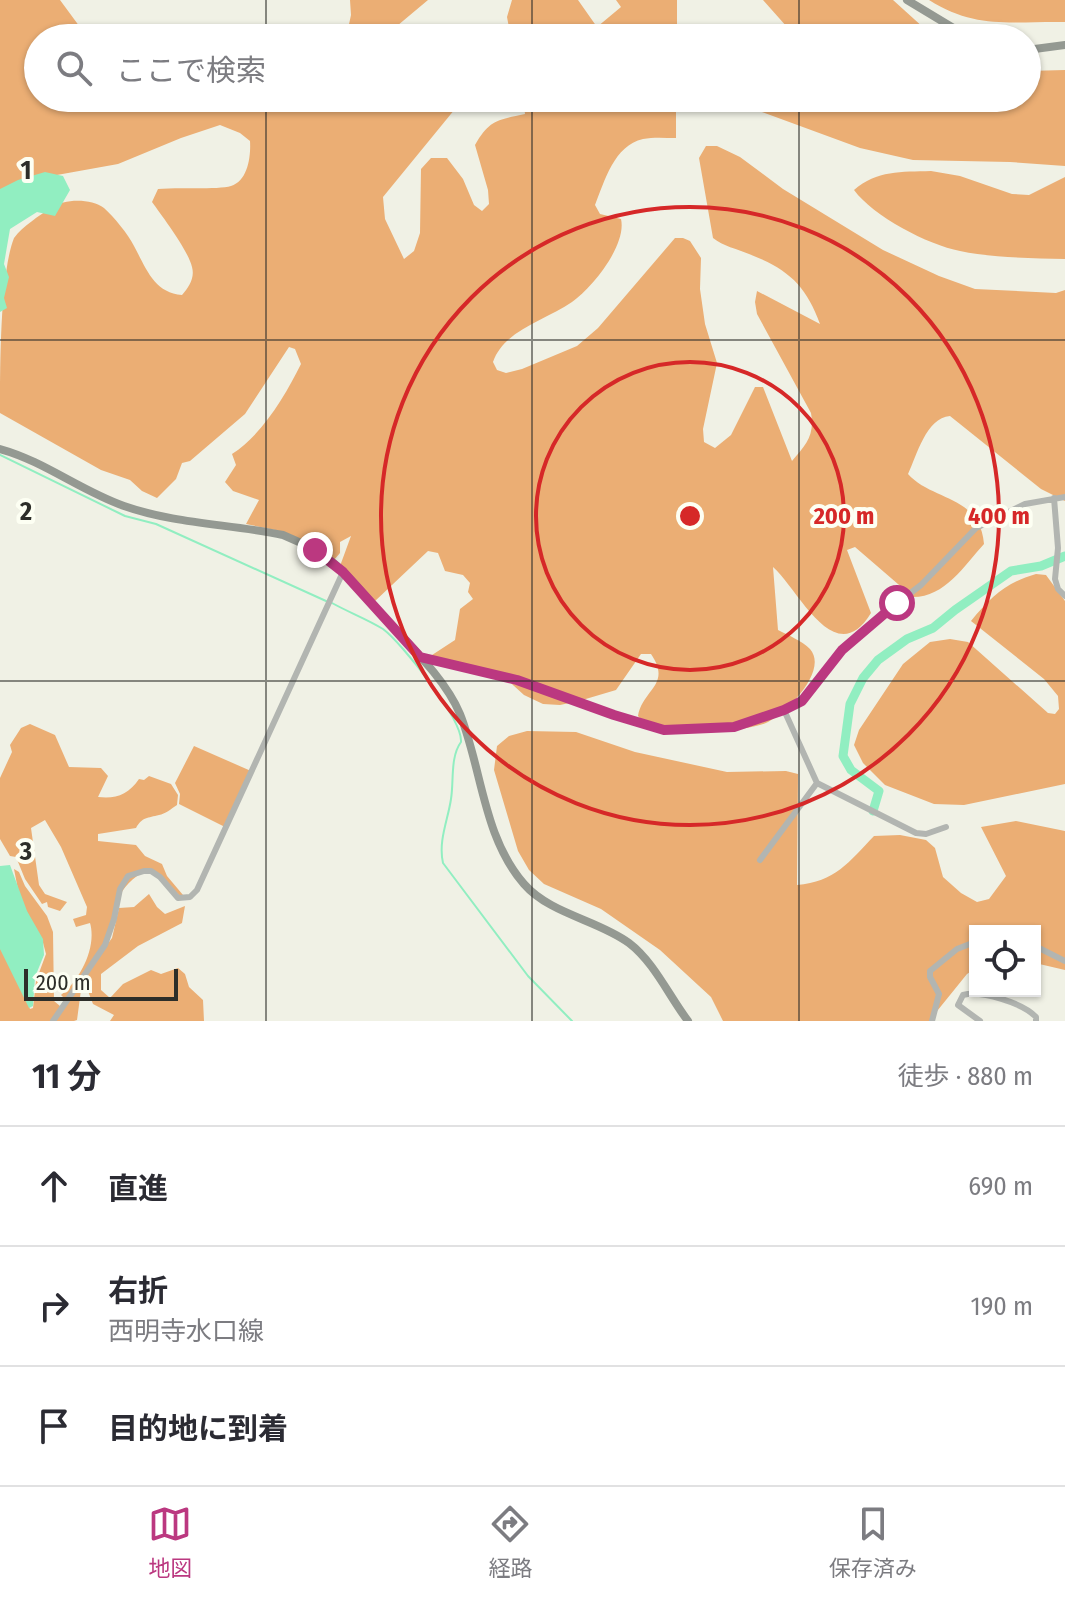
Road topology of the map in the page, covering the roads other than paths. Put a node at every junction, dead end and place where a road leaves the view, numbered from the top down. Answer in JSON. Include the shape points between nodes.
{"nodes":[{"id":1,"x":907,"y":0,"type":"edge"},
{"id":2,"x":947,"y":24,"type":"edge"},
{"id":3,"x":1065,"y":45,"type":"edge"},
{"id":4,"x":1041,"y":48,"type":"edge"},
{"id":5,"x":0,"y":449,"type":"edge"},
{"id":6,"x":1065,"y":497,"type":"edge"},
{"id":7,"x":1054,"y":498,"type":"junction"},
{"id":8,"x":343,"y":572,"type":"junction"},
{"id":9,"x":1065,"y":596,"type":"edge"},
{"id":10,"x":420,"y":657,"type":"junction"},
{"id":11,"x":784,"y":710,"type":"junction"},
{"id":12,"x":817,"y":783,"type":"junction"},
{"id":13,"x":946,"y":827,"type":"dead end"},
{"id":14,"x":760,"y":860,"type":"dead end"},
{"id":15,"x":969,"y":944,"type":"edge"},
{"id":16,"x":1041,"y":949,"type":"edge"},
{"id":17,"x":1065,"y":961,"type":"edge"},
{"id":18,"x":53,"y":1021,"type":"edge"},
{"id":19,"x":688,"y":1021,"type":"edge"},
{"id":20,"x":932,"y":1021,"type":"edge"},
{"id":21,"x":980,"y":1021,"type":"edge"},
{"id":22,"x":1036,"y":1021,"type":"edge"}],
"edges":[{"from":1,"to":2,"type":"main road"},
{"from":3,"to":4,"type":"main road"},
{"from":5,"to":8,"type":"main road","via":[[152,515],[283,535],[315,550]]},
{"from":6,"to":7,"type":"street"},
{"from":7,"to":9,"type":"street","via":[[1055,579]]},
{"from":7,"to":11,"type":"street","via":[[1025,504],[976,528],[921,585],[842,650],[802,701]]},
{"from":8,"to":10,"type":"main road"},
{"from":8,"to":18,"type":"street","via":[[197,890],[178,898],[151,871],[128,876],[105,945]]},
{"from":10,"to":11,"type":"street","via":[[517,680],[664,730],[734,727]]},
{"from":10,"to":19,"type":"main road","via":[[459,712],[485,803],[524,884],[548,902],[628,942]]},
{"from":11,"to":12,"type":"street"},
{"from":12,"to":13,"type":"street","via":[[916,833]]},
{"from":12,"to":14,"type":"street"},
{"from":15,"to":20,"type":"street","via":[[930,971],[939,994]]},
{"from":16,"to":17,"type":"street"},
{"from":21,"to":22,"type":"street","via":[[958,1005],[963,995],[979,994],[1024,1007]]}]}
